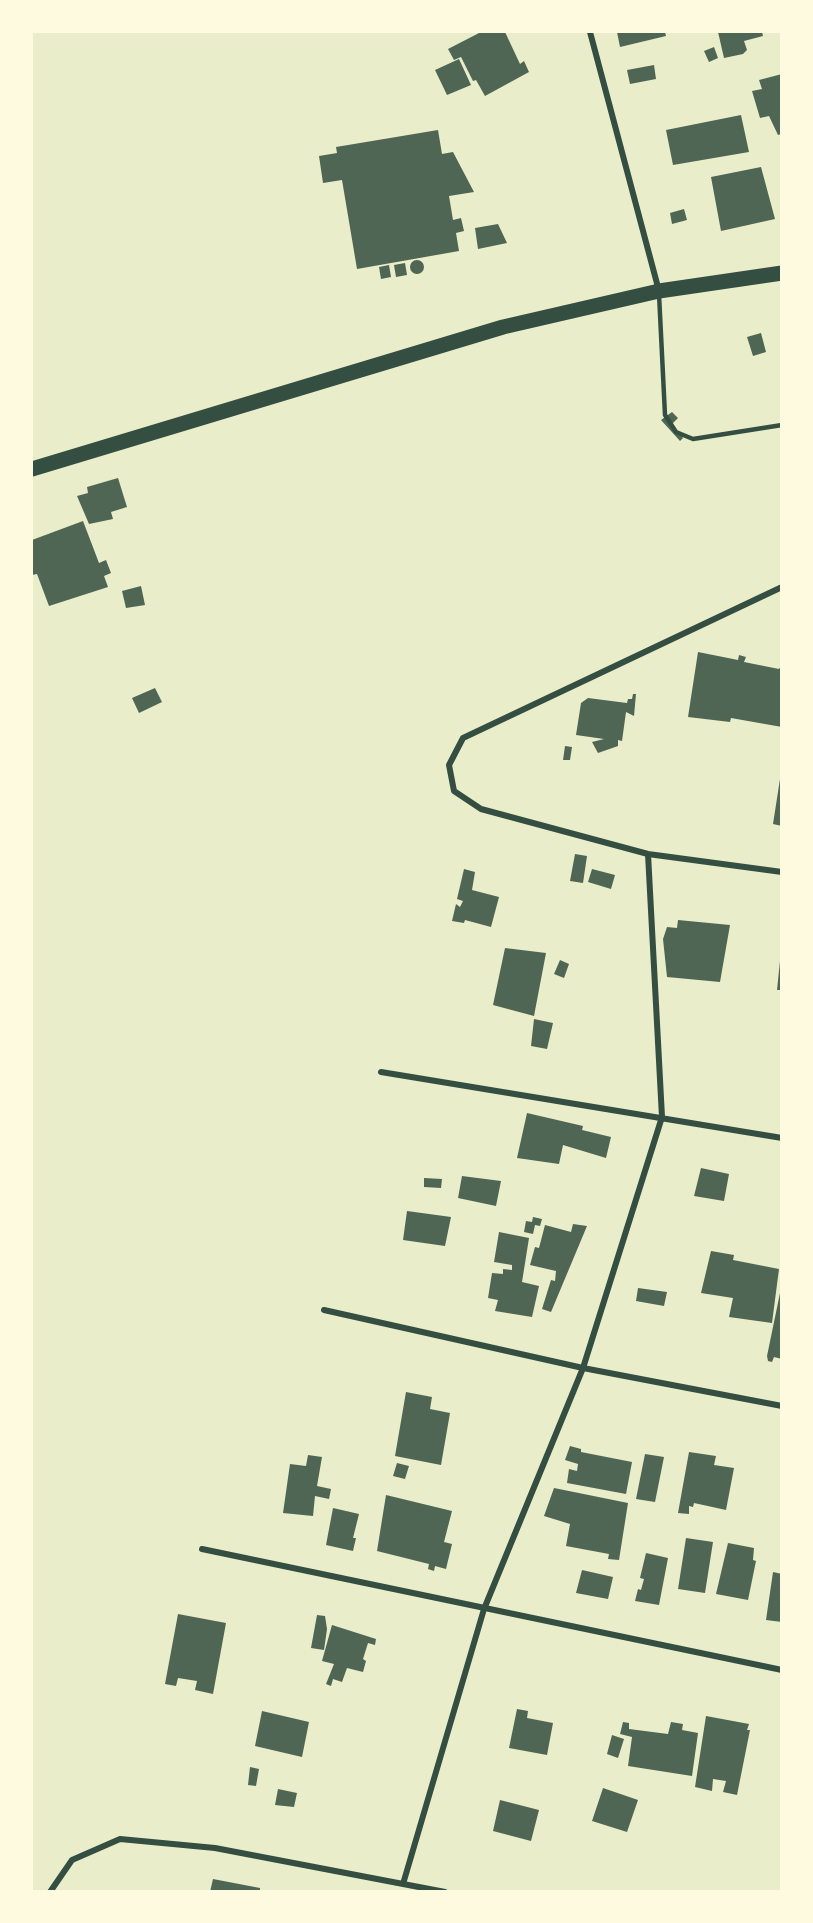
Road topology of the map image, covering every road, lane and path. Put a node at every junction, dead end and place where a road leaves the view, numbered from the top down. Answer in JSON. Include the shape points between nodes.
{"nodes":[{"id":1,"x":590,"y":32,"type":"edge"},
{"id":2,"x":782,"y":273,"type":"edge"},
{"id":3,"x":659,"y":291,"type":"junction"},
{"id":4,"x":782,"y":425,"type":"edge"},
{"id":5,"x":32,"y":469,"type":"edge"},
{"id":6,"x":782,"y":587,"type":"edge"},
{"id":7,"x":648,"y":854,"type":"junction"},
{"id":8,"x":782,"y":873,"type":"edge"},
{"id":9,"x":381,"y":1072,"type":"dead end"},
{"id":10,"x":662,"y":1118,"type":"junction"},
{"id":11,"x":782,"y":1138,"type":"edge"},
{"id":12,"x":324,"y":1311,"type":"dead end"},
{"id":13,"x":583,"y":1368,"type":"junction"},
{"id":14,"x":782,"y":1406,"type":"edge"},
{"id":15,"x":202,"y":1549,"type":"dead end"},
{"id":16,"x":484,"y":1609,"type":"junction"},
{"id":17,"x":782,"y":1670,"type":"edge"},
{"id":18,"x":403,"y":1884,"type":"junction"},
{"id":19,"x":50,"y":1892,"type":"edge"},
{"id":20,"x":445,"y":1892,"type":"edge"}],
"edges":[{"from":1,"to":3,"type":"street"},
{"from":2,"to":3,"type":"main road"},
{"from":3,"to":4,"type":"lane","via":[[665,415],[676,432],[693,439]]},
{"from":3,"to":5,"type":"main road","via":[[503,327]]},
{"from":6,"to":7,"type":"street","via":[[463,738],[449,765],[454,791],[481,809]]},
{"from":7,"to":8,"type":"street"},
{"from":7,"to":10,"type":"street"},
{"from":9,"to":10,"type":"street"},
{"from":10,"to":11,"type":"street"},
{"from":10,"to":13,"type":"street"},
{"from":12,"to":13,"type":"street"},
{"from":13,"to":14,"type":"street"},
{"from":13,"to":16,"type":"street"},
{"from":15,"to":16,"type":"street"},
{"from":16,"to":17,"type":"street"},
{"from":16,"to":18,"type":"street"},
{"from":18,"to":19,"type":"street","via":[[215,1848],[120,1839],[72,1860]]},
{"from":18,"to":20,"type":"street"}]}
